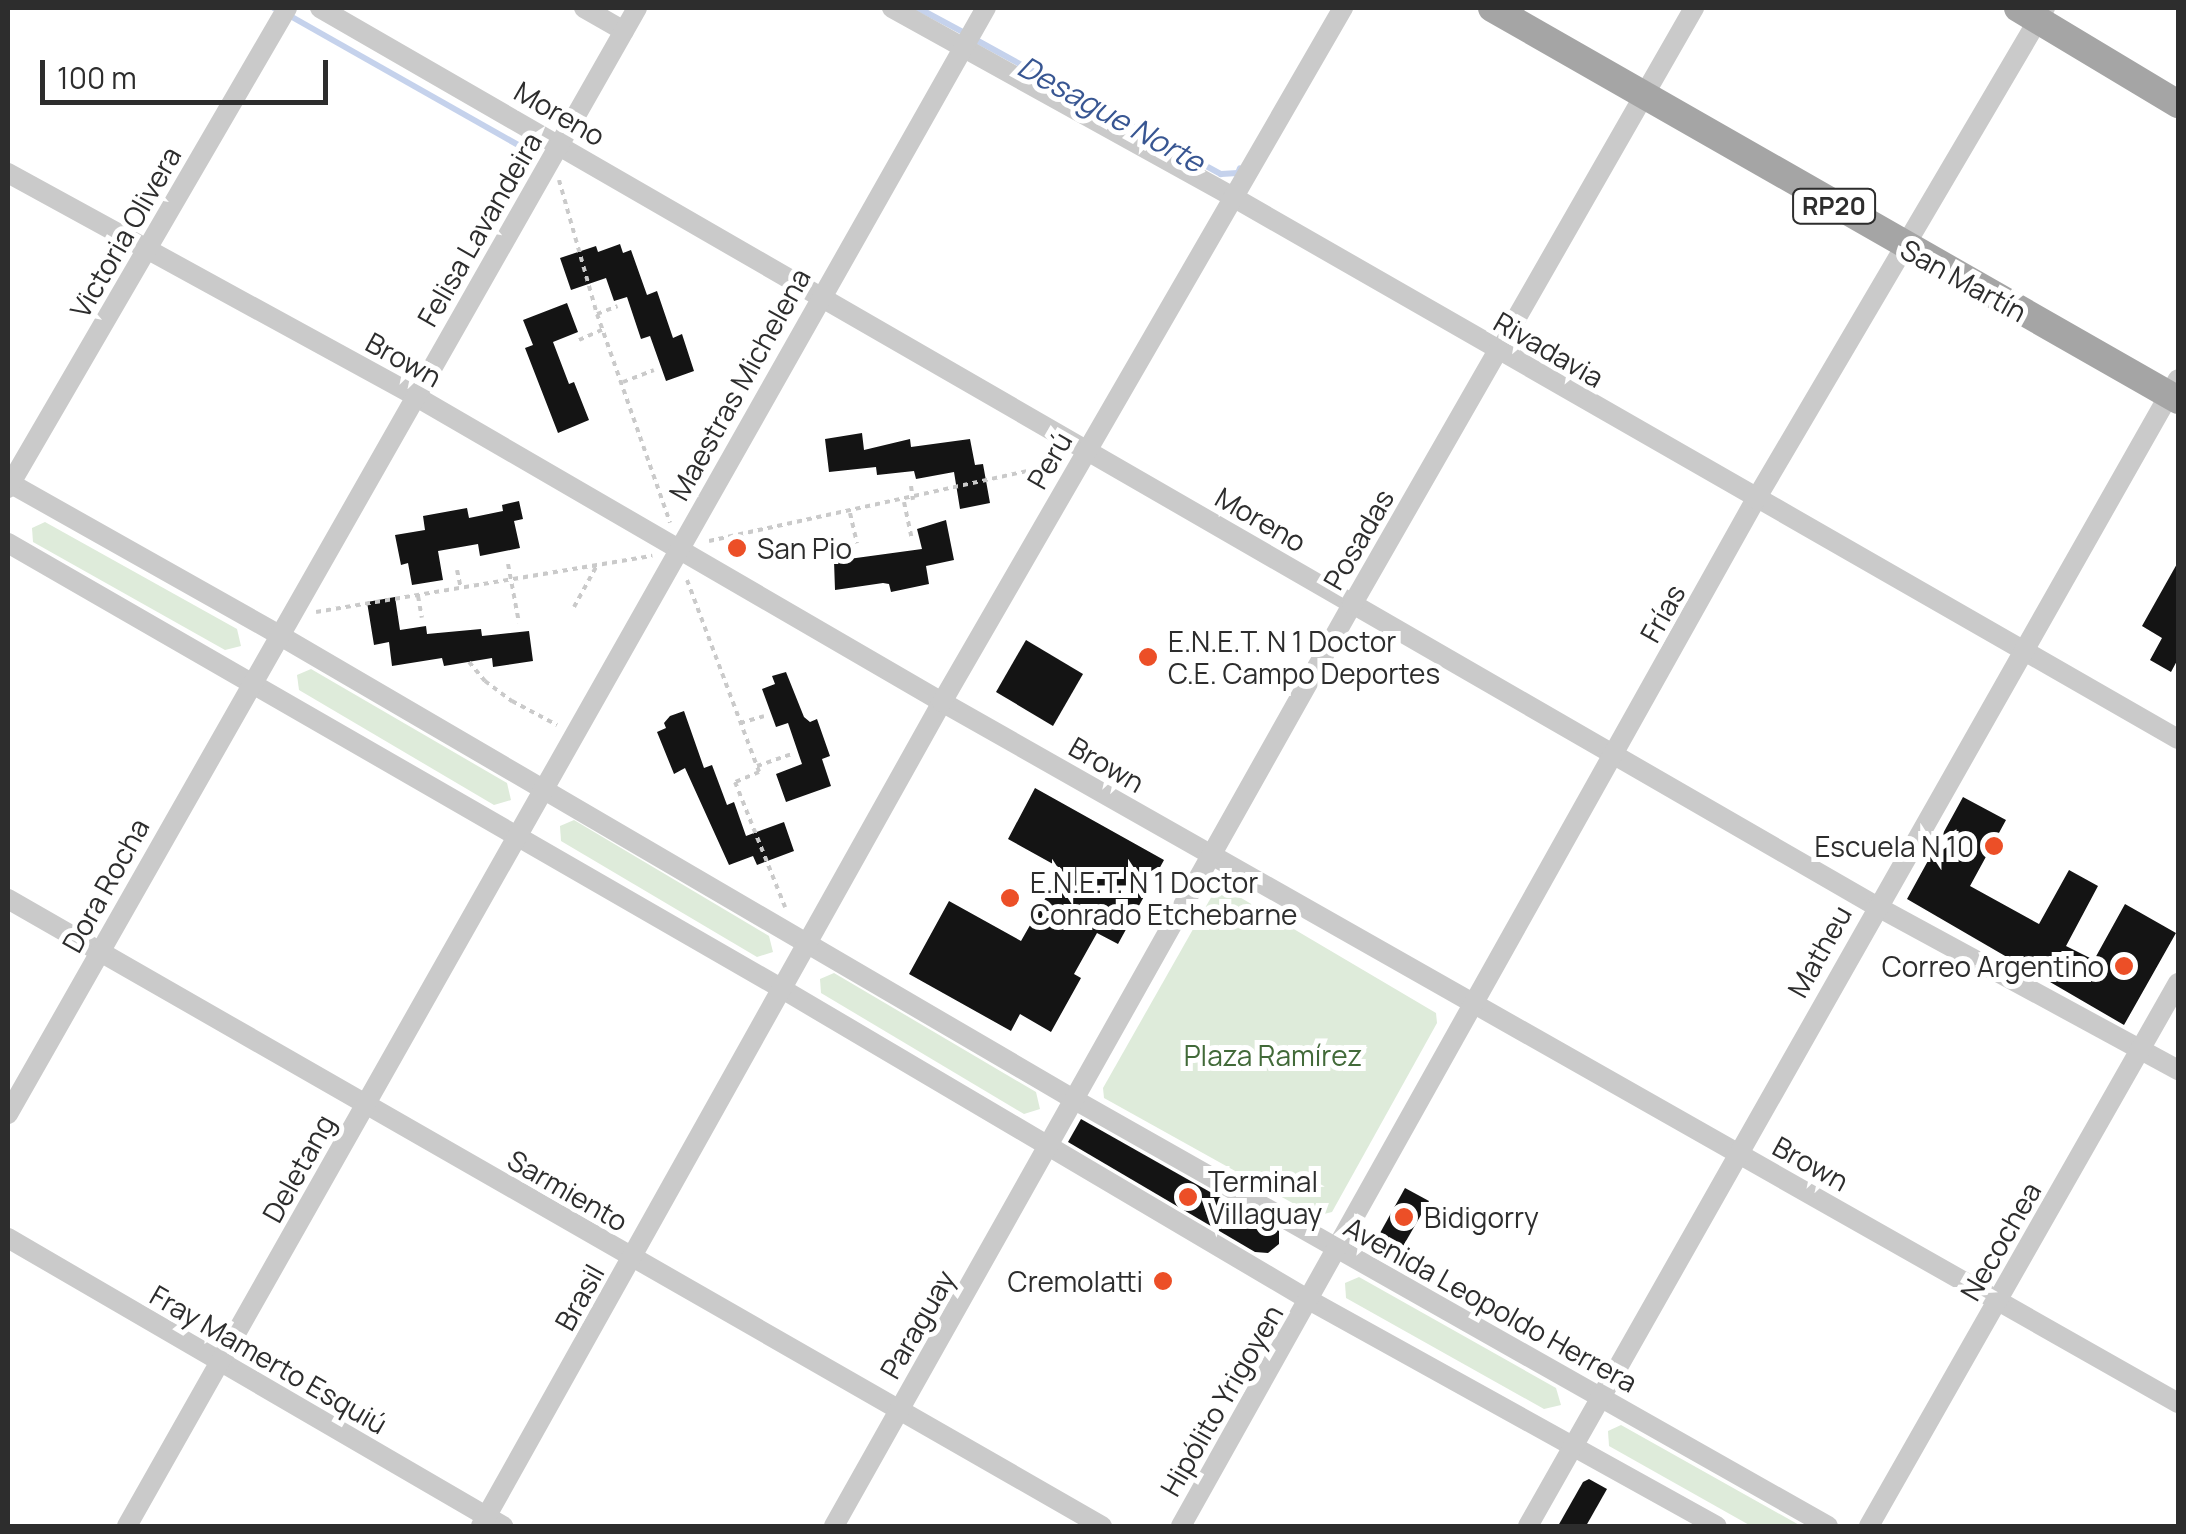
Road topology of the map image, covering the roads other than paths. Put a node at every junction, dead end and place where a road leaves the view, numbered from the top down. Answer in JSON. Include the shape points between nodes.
{"nodes":[{"id":1,"x":287,"y":8,"type":"edge"},
{"id":2,"x":320,"y":8,"type":"edge"},
{"id":3,"x":584,"y":8,"type":"edge"},
{"id":4,"x":637,"y":8,"type":"edge"},
{"id":5,"x":892,"y":8,"type":"edge"},
{"id":6,"x":986,"y":8,"type":"edge"},
{"id":7,"x":1343,"y":8,"type":"edge"},
{"id":8,"x":1492,"y":8,"type":"edge"},
{"id":9,"x":1694,"y":8,"type":"edge"},
{"id":10,"x":2034,"y":11,"type":"edge"},
{"id":11,"x":624,"y":30,"type":"junction"},
{"id":12,"x":963,"y":46,"type":"junction"},
{"id":13,"x":1644,"y":95,"type":"junction"},
{"id":14,"x":2178,"y":104,"type":"edge"},
{"id":15,"x":556,"y":150,"type":"junction"},
{"id":16,"x":8,"y":172,"type":"edge"},
{"id":17,"x":1233,"y":197,"type":"junction"},
{"id":18,"x":1905,"y":247,"type":"junction"},
{"id":19,"x":146,"y":251,"type":"junction"},
{"id":20,"x":819,"y":298,"type":"junction"},
{"id":21,"x":1496,"y":351,"type":"junction"},
{"id":22,"x":2176,"y":391,"type":"edge"},
{"id":23,"x":416,"y":396,"type":"junction"},
{"id":24,"x":1084,"y":455,"type":"junction"},
{"id":25,"x":8,"y":484,"type":"edge"},
{"id":26,"x":1756,"y":499,"type":"junction"},
{"id":27,"x":8,"y":544,"type":"edge"},
{"id":28,"x":677,"y":550,"type":"junction"},
{"id":29,"x":1352,"y":604,"type":"junction"},
{"id":30,"x":284,"y":626,"type":"junction"},
{"id":31,"x":2024,"y":650,"type":"junction"},
{"id":32,"x":250,"y":684,"type":"junction"},
{"id":33,"x":942,"y":702,"type":"junction"},
{"id":34,"x":2178,"y":739,"type":"edge"},
{"id":35,"x":1616,"y":754,"type":"junction"},
{"id":36,"x":544,"y":789,"type":"junction"},
{"id":37,"x":517,"y":837,"type":"junction"},
{"id":38,"x":1212,"y":855,"type":"junction"},
{"id":39,"x":8,"y":898,"type":"edge"},
{"id":40,"x":1876,"y":906,"type":"junction"},
{"id":41,"x":801,"y":939,"type":"junction"},
{"id":42,"x":99,"y":950,"type":"junction"},
{"id":43,"x":2178,"y":984,"type":"edge"},
{"id":44,"x":784,"y":990,"type":"junction"},
{"id":45,"x":1476,"y":1005,"type":"junction"},
{"id":46,"x":2141,"y":1049,"type":"junction"},
{"id":47,"x":2178,"y":1070,"type":"edge"},
{"id":48,"x":1075,"y":1100,"type":"junction"},
{"id":49,"x":365,"y":1105,"type":"junction"},
{"id":50,"x":8,"y":1114,"type":"edge"},
{"id":51,"x":1048,"y":1148,"type":"junction"},
{"id":52,"x":1736,"y":1154,"type":"junction"},
{"id":53,"x":8,"y":1238,"type":"edge"},
{"id":54,"x":1338,"y":1250,"type":"junction"},
{"id":55,"x":632,"y":1258,"type":"junction"},
{"id":56,"x":1998,"y":1299,"type":"junction"},
{"id":57,"x":1309,"y":1300,"type":"junction"},
{"id":58,"x":220,"y":1362,"type":"junction"},
{"id":59,"x":1601,"y":1397,"type":"junction"},
{"id":60,"x":2178,"y":1403,"type":"edge"},
{"id":61,"x":899,"y":1411,"type":"junction"},
{"id":62,"x":1574,"y":1445,"type":"junction"},
{"id":63,"x":490,"y":1523,"type":"edge"},
{"id":64,"x":127,"y":1526,"type":"edge"},
{"id":65,"x":834,"y":1526,"type":"edge"},
{"id":66,"x":1102,"y":1526,"type":"edge"},
{"id":67,"x":1181,"y":1526,"type":"edge"},
{"id":68,"x":1528,"y":1526,"type":"edge"},
{"id":69,"x":1716,"y":1526,"type":"edge"},
{"id":70,"x":1828,"y":1526,"type":"edge"},
{"id":71,"x":1869,"y":1526,"type":"edge"}],
"edges":[{"from":1,"to":19,"type":"street","name":"Victoria Olivera"},
{"from":2,"to":15,"type":"street","name":"Moreno"},
{"from":3,"to":11,"type":"street"},
{"from":4,"to":11,"type":"street","name":"Felisa Lavandeira"},
{"from":5,"to":12,"type":"street","name":"Rivadavia"},
{"from":6,"to":12,"type":"street","name":"Maestras Michelena"},
{"from":7,"to":17,"type":"street","name":"Perú"},
{"from":8,"to":13,"type":"main road","name":"San Martín","number":"RP20"},
{"from":9,"to":13,"type":"street","name":"Posadas"},
{"from":10,"to":14,"type":"main road"},
{"from":10,"to":18,"type":"street","name":"Frías"},
{"from":11,"to":15,"type":"street","name":"Felisa Lavandeira"},
{"from":12,"to":17,"type":"street","name":"Rivadavia"},
{"from":12,"to":20,"type":"street","name":"Maestras Michelena"},
{"from":13,"to":18,"type":"main road","name":"San Martín","number":"RP20"},
{"from":13,"to":21,"type":"street","name":"Posadas"},
{"from":15,"to":20,"type":"street","name":"Moreno"},
{"from":15,"to":23,"type":"street","name":"Felisa Lavandeira"},
{"from":16,"to":19,"type":"street","name":"Brown"},
{"from":17,"to":21,"type":"street","name":"Rivadavia"},
{"from":17,"to":24,"type":"street","name":"Perú"},
{"from":18,"to":22,"type":"main road","name":"San Martín","number":"RP20"},
{"from":18,"to":26,"type":"street","name":"Frías"},
{"from":19,"to":23,"type":"street","name":"Brown"},
{"from":19,"to":25,"type":"street","name":"Victoria Olivera"},
{"from":20,"to":24,"type":"street","name":"Moreno"},
{"from":20,"to":28,"type":"street","name":"Maestras Michelena"},
{"from":21,"to":26,"type":"street","name":"Rivadavia"},
{"from":21,"to":29,"type":"street","name":"Posadas"},
{"from":22,"to":31,"type":"street","name":"Matheu"},
{"from":23,"to":28,"type":"street","name":"Brown"},
{"from":23,"to":30,"type":"street","name":"Felisa Lavandeira"},
{"from":24,"to":29,"type":"street","name":"Moreno"},
{"from":24,"to":33,"type":"street","name":"Perú"},
{"from":25,"to":30,"type":"street","name":"Avenida Leopoldo Herrera"},
{"from":26,"to":31,"type":"street","name":"Rivadavia"},
{"from":26,"to":35,"type":"street","name":"Frías"},
{"from":27,"to":32,"type":"street"},
{"from":28,"to":33,"type":"street","name":"Brown"},
{"from":28,"to":36,"type":"street","name":"Maestras Michelena"},
{"from":29,"to":35,"type":"street","name":"Moreno"},
{"from":29,"to":38,"type":"street","name":"Posadas"},
{"from":30,"to":32,"type":"street"},
{"from":30,"to":36,"type":"street","name":"Avenida Leopoldo Herrera"},
{"from":31,"to":34,"type":"street","name":"Rivadavia"},
{"from":31,"to":40,"type":"street","name":"Matheu"},
{"from":32,"to":37,"type":"street"},
{"from":32,"to":42,"type":"street","name":"Dora Rocha"},
{"from":33,"to":38,"type":"street","name":"Brown"},
{"from":33,"to":41,"type":"street","name":"Perú"},
{"from":35,"to":40,"type":"street","name":"Moreno"},
{"from":35,"to":45,"type":"street","name":"Frías"},
{"from":36,"to":37,"type":"street"},
{"from":36,"to":41,"type":"street","name":"Avenida Leopoldo Herrera"},
{"from":37,"to":44,"type":"street"},
{"from":37,"to":49,"type":"street","name":"Deletang"},
{"from":38,"to":45,"type":"street","name":"Brown"},
{"from":38,"to":48,"type":"street","name":"Posadas"},
{"from":39,"to":42,"type":"street","name":"Sarmiento"},
{"from":40,"to":46,"type":"street","name":"Moreno"},
{"from":40,"to":52,"type":"street","name":"Matheu"},
{"from":41,"to":44,"type":"street"},
{"from":41,"to":48,"type":"street","name":"Avenida Leopoldo Herrera"},
{"from":42,"to":49,"type":"street","name":"Sarmiento"},
{"from":42,"to":50,"type":"street","name":"Dora Rocha"},
{"from":43,"to":46,"type":"street","name":"Necochea"},
{"from":44,"to":51,"type":"street"},
{"from":44,"to":55,"type":"street","name":"Brasil"},
{"from":45,"to":52,"type":"street","name":"Brown"},
{"from":45,"to":54,"type":"street","name":"Frías"},
{"from":46,"to":47,"type":"street","name":"Moreno"},
{"from":46,"to":56,"type":"street","name":"Necochea"},
{"from":48,"to":51,"type":"street"},
{"from":48,"to":54,"type":"street","name":"Avenida Leopoldo Herrera"},
{"from":49,"to":55,"type":"street","name":"Sarmiento"},
{"from":49,"to":58,"type":"street","name":"Deletang"},
{"from":51,"to":57,"type":"street"},
{"from":51,"to":61,"type":"street","name":"Paraguay"},
{"from":52,"to":56,"type":"street","name":"Brown"},
{"from":52,"to":59,"type":"street","name":"Matheu"},
{"from":53,"to":58,"type":"street","name":"Fray Mamerto Esquiú"},
{"from":54,"to":57,"type":"street","name":"Hipólito Yrigoyen"},
{"from":54,"to":59,"type":"street","name":"Avenida Leopoldo Herrera"},
{"from":55,"to":61,"type":"street","name":"Sarmiento"},
{"from":55,"to":63,"type":"street","name":"Brasil"},
{"from":56,"to":60,"type":"street","name":"Brown"},
{"from":56,"to":71,"type":"street","name":"Necochea"},
{"from":57,"to":62,"type":"street"},
{"from":57,"to":67,"type":"street","name":"Hipólito Yrigoyen"},
{"from":58,"to":63,"type":"street","name":"Fray Mamerto Esquiú"},
{"from":58,"to":64,"type":"street","name":"Deletang"},
{"from":59,"to":62,"type":"street","name":"Matheu"},
{"from":59,"to":70,"type":"street","name":"Avenida Leopoldo Herrera"},
{"from":61,"to":65,"type":"street","name":"Paraguay"},
{"from":61,"to":66,"type":"street","name":"Sarmiento"},
{"from":62,"to":68,"type":"street","name":"Matheu"},
{"from":62,"to":69,"type":"street"}]}
